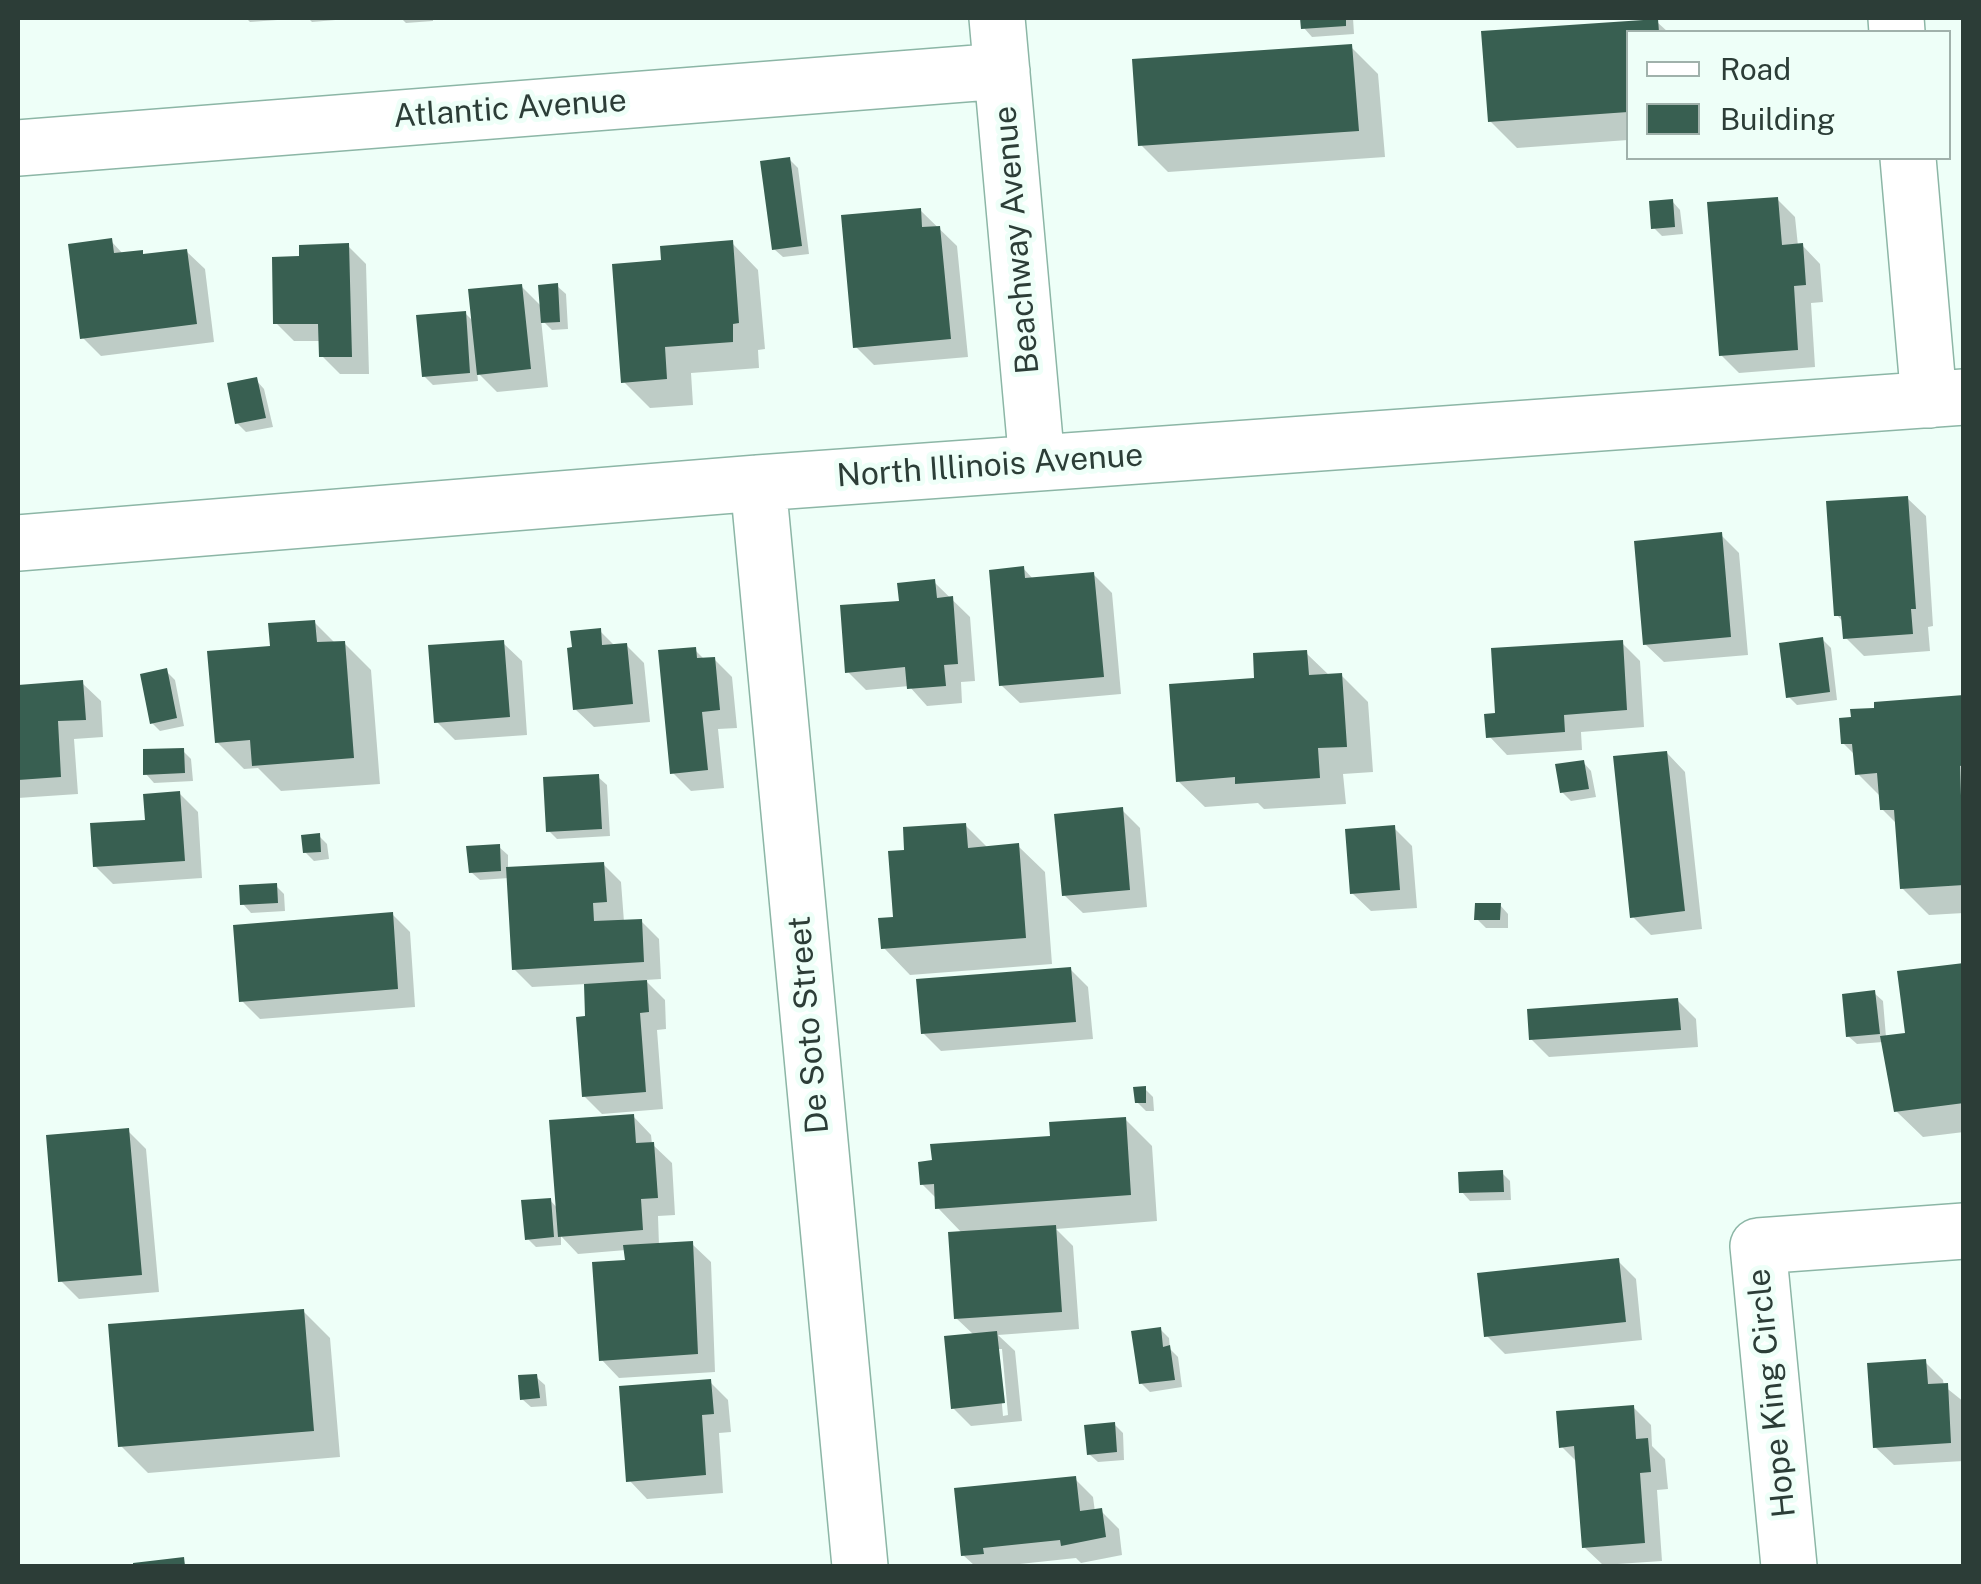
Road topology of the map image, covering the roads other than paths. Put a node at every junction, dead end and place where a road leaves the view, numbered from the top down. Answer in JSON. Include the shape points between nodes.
{"nodes":[{"id":1,"x":998,"y":18,"type":"edge"},
{"id":2,"x":1002,"y":71,"type":"junction"},
{"id":3,"x":18,"y":148,"type":"edge"},
{"id":4,"x":1908,"y":160,"type":"edge"},
{"id":5,"x":1946,"y":398,"type":"edge"},
{"id":6,"x":1037,"y":463,"type":"junction"},
{"id":7,"x":758,"y":483,"type":"junction"},
{"id":8,"x":18,"y":543,"type":"edge"},
{"id":9,"x":1964,"y":1231,"type":"edge"},
{"id":10,"x":860,"y":1566,"type":"edge"},
{"id":11,"x":1789,"y":1566,"type":"edge"}],
"edges":[{"from":1,"to":2,"type":"street","name":"Beachway Avenue"},
{"from":2,"to":3,"type":"street","name":"Atlantic Avenue"},
{"from":2,"to":6,"type":"street","name":"Beachway Avenue"},
{"from":4,"to":5,"type":"street"},
{"from":5,"to":6,"type":"street","name":"North Illinois Avenue"},
{"from":6,"to":7,"type":"street","name":"North Illinois Avenue"},
{"from":7,"to":8,"type":"street","name":"North Illinois Avenue"},
{"from":7,"to":10,"type":"street","name":"De Soto Street"},
{"from":9,"to":11,"type":"street","name":"Hope King Circle","via":[[1758,1246]]}]}
